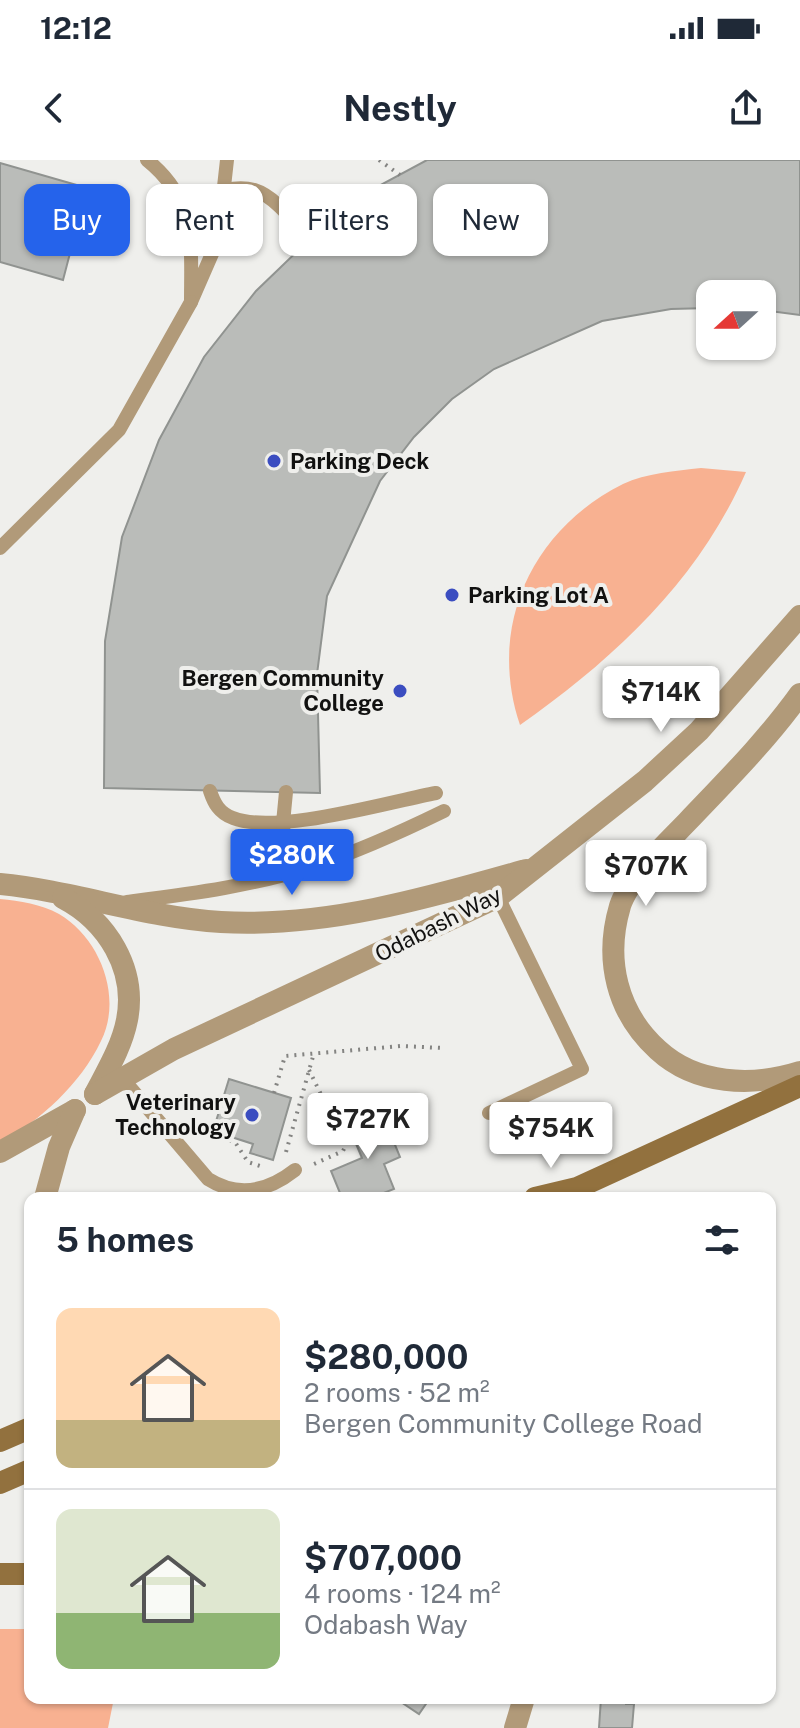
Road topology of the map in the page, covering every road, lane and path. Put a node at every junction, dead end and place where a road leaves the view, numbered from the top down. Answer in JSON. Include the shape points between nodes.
{"nodes":[{"id":1,"x":147,"y":160,"type":"edge"},
{"id":2,"x":227,"y":160,"type":"edge"},
{"id":3,"x":379,"y":160,"type":"edge"},
{"id":4,"x":400,"y":175,"type":"dead end"},
{"id":5,"x":169,"y":184,"type":"edge"},
{"id":6,"x":224,"y":184,"type":"edge"},
{"id":7,"x":263,"y":193,"type":"edge"},
{"id":8,"x":279,"y":205,"type":"edge"},
{"id":9,"x":191,"y":256,"type":"edge"},
{"id":10,"x":211,"y":256,"type":"edge"},
{"id":11,"x":191,"y":302,"type":"junction"},
{"id":12,"x":0,"y":548,"type":"edge"},
{"id":13,"x":800,"y":616,"type":"edge"},
{"id":14,"x":800,"y":694,"type":"edge"},
{"id":15,"x":210,"y":791,"type":"dead end"},
{"id":16,"x":286,"y":792,"type":"dead end"},
{"id":17,"x":436,"y":793,"type":"dead end"},
{"id":18,"x":444,"y":811,"type":"dead end"},
{"id":19,"x":283,"y":823,"type":"junction"},
{"id":20,"x":539,"y":867,"type":"junction"},
{"id":21,"x":286,"y":873,"type":"junction"},
{"id":22,"x":0,"y":874,"type":"edge"},
{"id":23,"x":0,"y":884,"type":"edge"},
{"id":24,"x":44,"y":888,"type":"junction"},
{"id":25,"x":498,"y":897,"type":"junction"},
{"id":26,"x":117,"y":904,"type":"junction"},
{"id":27,"x":443,"y":1048,"type":"dead end"},
{"id":28,"x":314,"y":1053,"type":"junction"},
{"id":29,"x":309,"y":1070,"type":"junction"},
{"id":30,"x":800,"y":1072,"type":"edge"},
{"id":31,"x":122,"y":1078,"type":"junction"},
{"id":32,"x":800,"y":1086,"type":"edge"},
{"id":33,"x":274,"y":1093,"type":"dead end"},
{"id":34,"x":95,"y":1094,"type":"junction"},
{"id":35,"x":75,"y":1110,"type":"junction"},
{"id":36,"x":489,"y":1113,"type":"dead end"},
{"id":37,"x":219,"y":1133,"type":"dead end"},
{"id":38,"x":0,"y":1152,"type":"edge"},
{"id":39,"x":285,"y":1155,"type":"dead end"},
{"id":40,"x":314,"y":1164,"type":"dead end"},
{"id":41,"x":295,"y":1170,"type":"dead end"},
{"id":42,"x":277,"y":1171,"type":"dead end"},
{"id":43,"x":51,"y":1173,"type":"junction"},
{"id":44,"x":46,"y":1192,"type":"edge"},
{"id":45,"x":53,"y":1192,"type":"edge"},
{"id":46,"x":581,"y":1192,"type":"edge"},
{"id":47,"x":24,"y":1431,"type":"edge"},
{"id":48,"x":0,"y":1441,"type":"edge"},
{"id":49,"x":24,"y":1473,"type":"edge"},
{"id":50,"x":0,"y":1483,"type":"edge"},
{"id":51,"x":0,"y":1574,"type":"edge"},
{"id":52,"x":24,"y":1574,"type":"edge"},
{"id":53,"x":522,"y":1704,"type":"edge"},
{"id":54,"x":515,"y":1728,"type":"edge"}],
"edges":[{"from":1,"to":5,"type":"lane"},
{"from":2,"to":6,"type":"lane"},
{"from":3,"to":4,"type":"path"},
{"from":7,"to":8,"type":"lane"},
{"from":9,"to":11,"type":"lane"},
{"from":10,"to":11,"type":"lane"},
{"from":11,"to":12,"type":"lane","via":[[119,430]]},
{"from":13,"to":20,"type":"street","name":"Odabash Way","via":[[699,731]]},
{"from":14,"to":30,"type":"street","via":[[774,731],[650,862],[620,904],[612,956],[620,999],[638,1032],[673,1064],[720,1081],[774,1080]]},
{"from":15,"to":19,"type":"lane","via":[[215,806],[233,818]]},
{"from":16,"to":19,"type":"lane"},
{"from":17,"to":19,"type":"lane"},
{"from":18,"to":21,"type":"lane","via":[[373,845]]},
{"from":19,"to":21,"type":"lane"},
{"from":20,"to":25,"type":"street","name":"Odabash Way"},
{"from":20,"to":26,"type":"street","via":[[370,910],[283,921],[222,922]]},
{"from":21,"to":26,"type":"lane"},
{"from":22,"to":24,"type":"lane"},
{"from":23,"to":24,"type":"street"},
{"from":24,"to":26,"type":"street"},
{"from":24,"to":34,"type":"street","via":[[86,910],[112,942],[129,981],[127,1020]]},
{"from":25,"to":31,"type":"street","name":"Odabash Way"},
{"from":25,"to":36,"type":"lane","via":[[582,1069]]},
{"from":27,"to":28,"type":"path"},
{"from":28,"to":29,"type":"path"},
{"from":28,"to":33,"type":"path","via":[[285,1056]]},
{"from":29,"to":39,"type":"path"},
{"from":29,"to":40,"type":"path","via":[[346,1145]]},
{"from":31,"to":34,"type":"street","name":"Odabash Way"},
{"from":31,"to":41,"type":"lane","via":[[208,1179],[226,1190],[253,1192]]},
{"from":32,"to":46,"type":"main road"},
{"from":34,"to":35,"type":"lane"},
{"from":35,"to":38,"type":"street"},
{"from":35,"to":43,"type":"street"},
{"from":37,"to":42,"type":"path","via":[[235,1142],[248,1162]]},
{"from":43,"to":44,"type":"street"},
{"from":43,"to":45,"type":"street"},
{"from":47,"to":48,"type":"main road"},
{"from":49,"to":50,"type":"main road"},
{"from":51,"to":52,"type":"main road"},
{"from":53,"to":54,"type":"street"}]}
